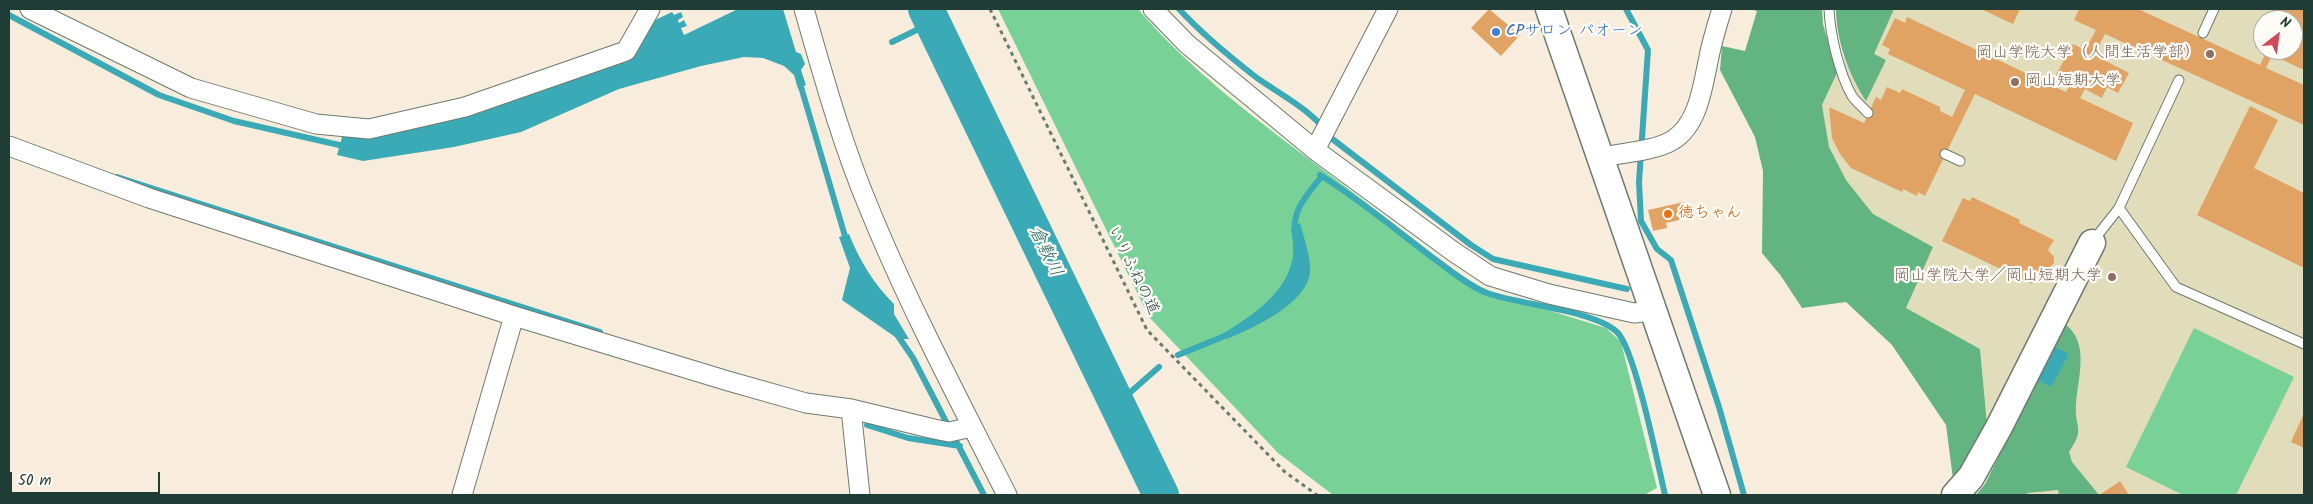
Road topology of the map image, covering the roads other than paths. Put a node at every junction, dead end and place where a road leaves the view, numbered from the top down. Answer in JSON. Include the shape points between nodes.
{"nodes":[{"id":1,"x":30,"y":9,"type":"edge"},
{"id":2,"x":650,"y":9,"type":"edge"},
{"id":3,"x":804,"y":9,"type":"edge"},
{"id":4,"x":1153,"y":9,"type":"edge"},
{"id":5,"x":1388,"y":9,"type":"edge"},
{"id":6,"x":1549,"y":9,"type":"edge"},
{"id":7,"x":1722,"y":9,"type":"edge"},
{"id":8,"x":1829,"y":9,"type":"edge"},
{"id":9,"x":2214,"y":9,"type":"edge"},
{"id":10,"x":2203,"y":33,"type":"dead end"},
{"id":11,"x":2179,"y":80,"type":"dead end"},
{"id":12,"x":1868,"y":113,"type":"dead end"},
{"id":13,"x":1322,"y":139,"type":"junction"},
{"id":14,"x":9,"y":146,"type":"edge"},
{"id":15,"x":1945,"y":154,"type":"dead end"},
{"id":16,"x":1601,"y":157,"type":"junction"},
{"id":17,"x":1960,"y":161,"type":"dead end"},
{"id":18,"x":2119,"y":208,"type":"junction"},
{"id":19,"x":2092,"y":243,"type":"joint"},
{"id":20,"x":1653,"y":311,"type":"junction"},
{"id":21,"x":514,"y":316,"type":"junction"},
{"id":22,"x":2304,"y":344,"type":"edge"},
{"id":23,"x":851,"y":409,"type":"junction"},
{"id":24,"x":960,"y":430,"type":"junction"},
{"id":25,"x":1711,"y":494,"type":"edge"},
{"id":26,"x":462,"y":495,"type":"edge"},
{"id":27,"x":860,"y":495,"type":"edge"},
{"id":28,"x":1007,"y":495,"type":"edge"},
{"id":29,"x":1955,"y":495,"type":"edge"}],
"edges":[{"from":1,"to":2,"type":"street","via":[[191,88],[316,124],[369,130],[465,107],[626,51]]},
{"from":3,"to":24,"type":"street","via":[[868,206],[908,296]]},
{"from":4,"to":13,"type":"street","via":[[1187,44]]},
{"from":5,"to":13,"type":"street"},
{"from":6,"to":16,"type":"street"},
{"from":7,"to":16,"type":"street","via":[[1707,73],[1692,118],[1672,141]]},
{"from":8,"to":12,"type":"lane","via":[[1840,63],[1852,96]]},
{"from":9,"to":10,"type":"lane"},
{"from":11,"to":18,"type":"lane"},
{"from":13,"to":20,"type":"street","via":[[1454,252],[1490,276],[1615,309],[1634,313]]},
{"from":14,"to":21,"type":"street","via":[[148,198]]},
{"from":15,"to":17,"type":"lane"},
{"from":16,"to":20,"type":"street"},
{"from":18,"to":19,"type":"lane"},
{"from":18,"to":22,"type":"lane","via":[[2176,286]]},
{"from":19,"to":29,"type":"street","via":[[1999,426],[1971,477]]},
{"from":20,"to":25,"type":"street"},
{"from":21,"to":23,"type":"street","via":[[806,403]]},
{"from":21,"to":26,"type":"street"},
{"from":23,"to":24,"type":"street"},
{"from":23,"to":27,"type":"street"},
{"from":24,"to":28,"type":"street"}]}
